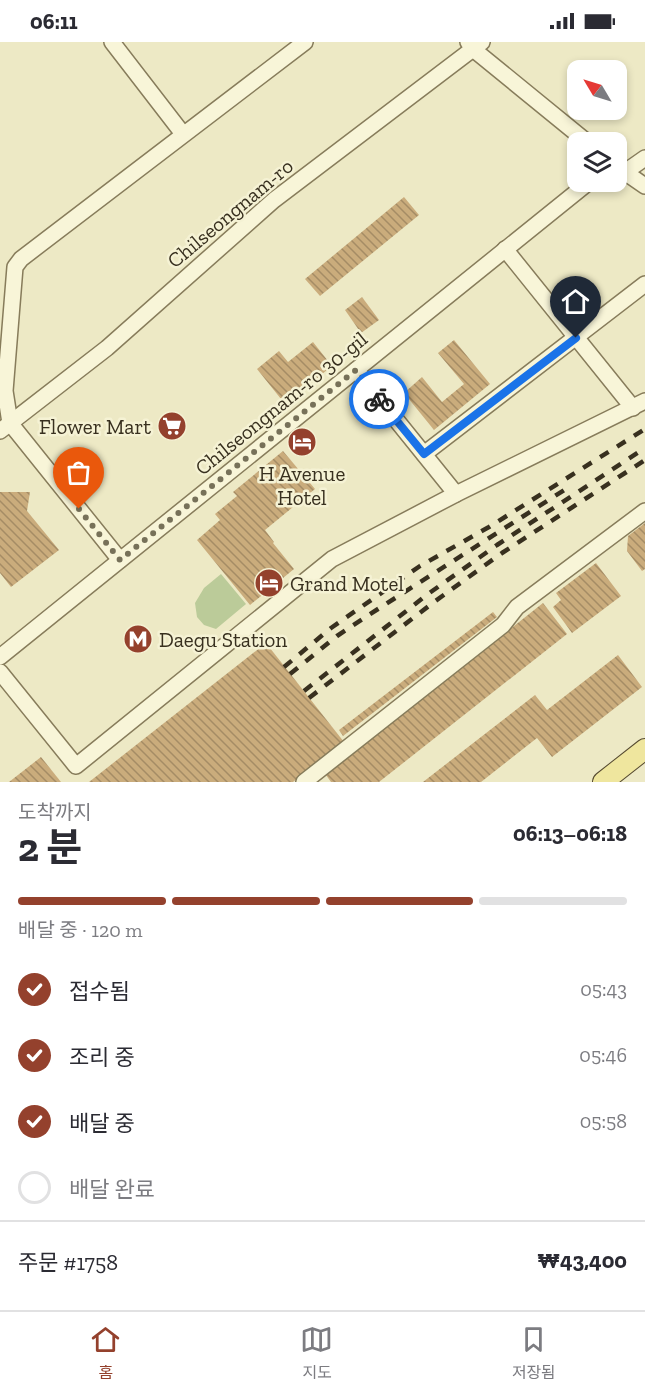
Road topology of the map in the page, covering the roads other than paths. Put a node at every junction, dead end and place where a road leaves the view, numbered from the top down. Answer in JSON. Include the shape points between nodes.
{"nodes":[{"id":1,"x":112,"y":42,"type":"edge"},
{"id":2,"x":304,"y":42,"type":"edge"},
{"id":3,"x":474,"y":44,"type":"edge"},
{"id":4,"x":575,"y":132,"type":"edge"},
{"id":5,"x":183,"y":134,"type":"junction"},
{"id":6,"x":645,"y":158,"type":"edge"},
{"id":7,"x":627,"y":166,"type":"edge"},
{"id":8,"x":627,"y":173,"type":"edge"},
{"id":9,"x":645,"y":186,"type":"edge"},
{"id":10,"x":576,"y":192,"type":"edge"},
{"id":11,"x":505,"y":249,"type":"junction"},
{"id":12,"x":645,"y":285,"type":"edge"},
{"id":13,"x":5,"y":327,"type":"edge"},
{"id":14,"x":576,"y":338,"type":"junction"},
{"id":15,"x":356,"y":370,"type":"junction"},
{"id":16,"x":639,"y":404,"type":"edge"},
{"id":17,"x":5,"y":427,"type":"edge"},
{"id":18,"x":424,"y":454,"type":"junction"},
{"id":19,"x":456,"y":494,"type":"junction"},
{"id":20,"x":645,"y":511,"type":"edge"},
{"id":21,"x":120,"y":560,"type":"junction"},
{"id":22,"x":0,"y":657,"type":"edge"},
{"id":23,"x":0,"y":672,"type":"edge"},
{"id":24,"x":645,"y":749,"type":"edge"},
{"id":25,"x":304,"y":782,"type":"edge"},
{"id":26,"x":603,"y":782,"type":"edge"}],
"edges":[{"from":1,"to":5,"type":"street"},
{"from":2,"to":5,"type":"street"},
{"from":3,"to":4,"type":"street"},
{"from":3,"to":17,"type":"street","name":"Chilseongnam-ro","via":[[274,200],[107,348]]},
{"from":5,"to":13,"type":"street","via":[[21,259],[15,267]]},
{"from":6,"to":7,"type":"street"},
{"from":8,"to":9,"type":"street"},
{"from":10,"to":11,"type":"street","name":"Chilseongnam-ro 30-gil"},
{"from":11,"to":14,"type":"street"},
{"from":11,"to":15,"type":"street","name":"Chilseongnam-ro 30-gil"},
{"from":12,"to":14,"type":"street"},
{"from":13,"to":17,"type":"street"},
{"from":14,"to":16,"type":"street"},
{"from":14,"to":18,"type":"street"},
{"from":15,"to":18,"type":"street"},
{"from":15,"to":21,"type":"street","name":"Chilseongnam-ro 30-gil"},
{"from":16,"to":19,"type":"street"},
{"from":17,"to":21,"type":"street"},
{"from":18,"to":19,"type":"street"},
{"from":19,"to":23,"type":"street","via":[[332,559],[76,765]]},
{"from":20,"to":25,"type":"street","via":[[517,607],[503,625]]},
{"from":21,"to":22,"type":"street","name":"Chilseongnam-ro 30-gil"},
{"from":24,"to":26,"type":"main road"}]}
